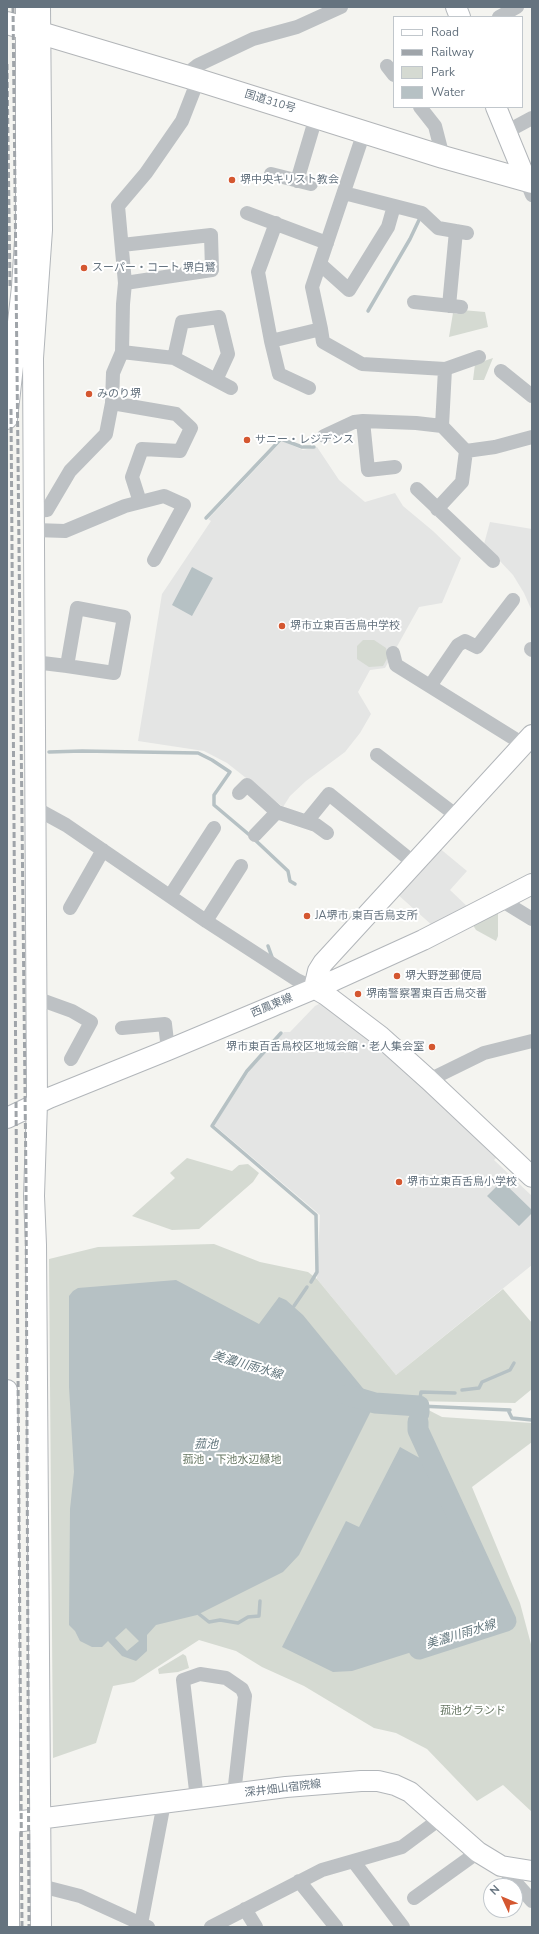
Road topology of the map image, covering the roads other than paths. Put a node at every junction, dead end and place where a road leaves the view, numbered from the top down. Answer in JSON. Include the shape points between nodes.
{"nodes":[{"id":1,"x":26,"y":7,"type":"edge"},
{"id":2,"x":40,"y":7,"type":"edge"},
{"id":3,"x":341,"y":7,"type":"edge"},
{"id":4,"x":517,"y":7,"type":"edge"},
{"id":5,"x":501,"y":16,"type":"edge"},
{"id":6,"x":25,"y":28,"type":"edge"},
{"id":7,"x":191,"y":78,"type":"junction"},
{"id":8,"x":421,"y":108,"type":"edge"},
{"id":9,"x":496,"y":108,"type":"edge"},
{"id":10,"x":316,"y":117,"type":"junction"},
{"id":11,"x":532,"y":118,"type":"edge"},
{"id":12,"x":364,"y":132,"type":"junction"},
{"id":13,"x":506,"y":132,"type":"junction"},
{"id":14,"x":443,"y":157,"type":"junction"},
{"id":15,"x":271,"y":174,"type":"dead end"},
{"id":16,"x":297,"y":181,"type":"junction"},
{"id":17,"x":311,"y":184,"type":"dead end"},
{"id":18,"x":530,"y":186,"type":"edge"},
{"id":19,"x":344,"y":193,"type":"junction"},
{"id":20,"x":394,"y":206,"type":"junction"},
{"id":21,"x":247,"y":213,"type":"dead end"},
{"id":22,"x":276,"y":223,"type":"junction"},
{"id":23,"x":327,"y":243,"type":"junction"},
{"id":24,"x":122,"y":244,"type":"junction"},
{"id":25,"x":320,"y":264,"type":"junction"},
{"id":26,"x":125,"y":283,"type":"junction"},
{"id":27,"x":414,"y":302,"type":"dead end"},
{"id":28,"x":321,"y":329,"type":"junction"},
{"id":29,"x":271,"y":341,"type":"junction"},
{"id":30,"x":122,"y":352,"type":"junction"},
{"id":31,"x":479,"y":357,"type":"dead end"},
{"id":32,"x":174,"y":358,"type":"junction"},
{"id":33,"x":445,"y":369,"type":"junction"},
{"id":34,"x":501,"y":371,"type":"dead end"},
{"id":35,"x":216,"y":380,"type":"junction"},
{"id":36,"x":231,"y":388,"type":"dead end"},
{"id":37,"x":309,"y":388,"type":"dead end"},
{"id":38,"x":532,"y":396,"type":"edge"},
{"id":39,"x":112,"y":403,"type":"junction"},
{"id":40,"x":7,"y":419,"type":"edge"},
{"id":41,"x":362,"y":421,"type":"junction"},
{"id":42,"x":442,"y":426,"type":"junction"},
{"id":43,"x":324,"y":436,"type":"dead end"},
{"id":44,"x":532,"y":437,"type":"edge"},
{"id":45,"x":466,"y":451,"type":"junction"},
{"id":46,"x":395,"y":467,"type":"dead end"},
{"id":47,"x":417,"y":489,"type":"dead end"},
{"id":48,"x":140,"y":502,"type":"junction"},
{"id":49,"x":437,"y":508,"type":"junction"},
{"id":50,"x":34,"y":511,"type":"junction"},
{"id":51,"x":35,"y":530,"type":"junction"},
{"id":52,"x":154,"y":560,"type":"dead end"},
{"id":53,"x":493,"y":561,"type":"dead end"},
{"id":54,"x":513,"y":600,"type":"dead end"},
{"id":55,"x":393,"y":653,"type":"dead end"},
{"id":56,"x":34,"y":662,"type":"junction"},
{"id":57,"x":67,"y":666,"type":"junction"},
{"id":58,"x":430,"y":686,"type":"junction"},
{"id":59,"x":528,"y":740,"type":"edge"},
{"id":60,"x":377,"y":755,"type":"dead end"},
{"id":61,"x":239,"y":794,"type":"dead end"},
{"id":62,"x":35,"y":808,"type":"junction"},
{"id":63,"x":277,"y":812,"type":"junction"},
{"id":64,"x":458,"y":816,"type":"junction"},
{"id":65,"x":307,"y":821,"type":"junction"},
{"id":66,"x":214,"y":828,"type":"dead end"},
{"id":67,"x":326,"y":833,"type":"dead end"},
{"id":68,"x":255,"y":835,"type":"dead end"},
{"id":69,"x":102,"y":850,"type":"junction"},
{"id":70,"x":414,"y":863,"type":"junction"},
{"id":71,"x":241,"y":866,"type":"dead end"},
{"id":72,"x":532,"y":884,"type":"edge"},
{"id":73,"x":170,"y":896,"type":"junction"},
{"id":74,"x":500,"y":900,"type":"junction"},
{"id":75,"x":70,"y":908,"type":"dead end"},
{"id":76,"x":532,"y":919,"type":"edge"},
{"id":77,"x":206,"y":921,"type":"junction"},
{"id":78,"x":314,"y":988,"type":"junction"},
{"id":79,"x":36,"y":998,"type":"junction"},
{"id":80,"x":122,"y":1028,"type":"dead end"},
{"id":81,"x":532,"y":1041,"type":"edge"},
{"id":82,"x":168,"y":1050,"type":"junction"},
{"id":83,"x":71,"y":1059,"type":"dead end"},
{"id":84,"x":429,"y":1080,"type":"junction"},
{"id":85,"x":37,"y":1103,"type":"junction"},
{"id":86,"x":7,"y":1118,"type":"edge"},
{"id":87,"x":530,"y":1170,"type":"edge"},
{"id":88,"x":7,"y":1390,"type":"edge"},
{"id":89,"x":234,"y":1794,"type":"junction"},
{"id":90,"x":197,"y":1799,"type":"junction"},
{"id":91,"x":164,"y":1803,"type":"junction"},
{"id":92,"x":441,"y":1818,"type":"junction"},
{"id":93,"x":42,"y":1819,"type":"junction"},
{"id":94,"x":8,"y":1823,"type":"edge"},
{"id":95,"x":478,"y":1852,"type":"junction"},
{"id":96,"x":354,"y":1862,"type":"junction"},
{"id":97,"x":501,"y":1866,"type":"junction"},
{"id":98,"x":532,"y":1871,"type":"edge"},
{"id":99,"x":299,"y":1881,"type":"junction"},
{"id":100,"x":41,"y":1886,"type":"junction"},
{"id":101,"x":414,"y":1898,"type":"dead end"},
{"id":102,"x":532,"y":1901,"type":"edge"},
{"id":103,"x":245,"y":1909,"type":"junction"},
{"id":104,"x":145,"y":1925,"type":"edge"},
{"id":105,"x":9,"y":1927,"type":"edge"},
{"id":106,"x":41,"y":1927,"type":"edge"},
{"id":107,"x":210,"y":1927,"type":"edge"},
{"id":108,"x":256,"y":1927,"type":"edge"},
{"id":109,"x":336,"y":1927,"type":"edge"},
{"id":110,"x":403,"y":1927,"type":"edge"}],
"edges":[{"from":1,"to":6,"type":"street"},
{"from":2,"to":6,"type":"street"},
{"from":3,"to":7,"type":"street","via":[[297,27],[253,39],[198,65]]},
{"from":4,"to":5,"type":"street"},
{"from":6,"to":7,"type":"highway","name":"国道310号"},
{"from":6,"to":40,"type":"street","via":[[26,225],[22,287]]},
{"from":6,"to":50,"type":"street","via":[[42,230],[33,358]]},
{"from":7,"to":10,"type":"highway","name":"国道310号"},
{"from":7,"to":24,"type":"street","via":[[182,121],[146,173],[118,206]]},
{"from":8,"to":14,"type":"street","via":[[435,126]]},
{"from":9,"to":13,"type":"street"},
{"from":10,"to":12,"type":"highway","name":"国道310号"},
{"from":10,"to":16,"type":"street"},
{"from":11,"to":13,"type":"street"},
{"from":12,"to":14,"type":"highway","name":"国道310号"},
{"from":12,"to":19,"type":"street"},
{"from":13,"to":18,"type":"street"},
{"from":14,"to":18,"type":"highway","name":"国道310号"},
{"from":15,"to":16,"type":"street"},
{"from":16,"to":17,"type":"street"},
{"from":19,"to":20,"type":"street"},
{"from":19,"to":23,"type":"street"},
{"from":20,"to":25,"type":"street","via":[[388,227],[349,290]]},
{"from":20,"to":27,"type":"street","via":[[422,213],[438,228],[462,232],[455,306]]},
{"from":21,"to":22,"type":"street"},
{"from":22,"to":23,"type":"street"},
{"from":22,"to":29,"type":"street","via":[[258,272]]},
{"from":23,"to":25,"type":"street"},
{"from":24,"to":26,"type":"street"},
{"from":24,"to":26,"type":"street","via":[[211,235],[212,270]]},
{"from":25,"to":28,"type":"street","via":[[312,287]]},
{"from":26,"to":30,"type":"street"},
{"from":28,"to":29,"type":"street"},
{"from":28,"to":33,"type":"street","via":[[323,342],[362,364]]},
{"from":29,"to":37,"type":"street","via":[[279,374]]},
{"from":30,"to":32,"type":"street"},
{"from":30,"to":39,"type":"street","via":[[113,373]]},
{"from":31,"to":33,"type":"street"},
{"from":32,"to":35,"type":"street"},
{"from":32,"to":35,"type":"street","via":[[182,322],[219,317],[228,354]]},
{"from":33,"to":42,"type":"street"},
{"from":34,"to":38,"type":"street"},
{"from":35,"to":36,"type":"street"},
{"from":39,"to":48,"type":"street","via":[[176,414],[191,428],[180,451],[142,449],[132,477]]},
{"from":39,"to":50,"type":"street","via":[[106,434],[70,471],[47,510]]},
{"from":41,"to":42,"type":"street"},
{"from":41,"to":43,"type":"street","via":[[354,422]]},
{"from":41,"to":46,"type":"street","via":[[368,470]]},
{"from":42,"to":45,"type":"street"},
{"from":44,"to":45,"type":"street","via":[[495,447]]},
{"from":45,"to":49,"type":"street","via":[[462,482]]},
{"from":47,"to":49,"type":"street"},
{"from":48,"to":51,"type":"street","via":[[65,531]]},
{"from":48,"to":52,"type":"street","via":[[164,496],[184,505]]},
{"from":49,"to":53,"type":"street"},
{"from":50,"to":51,"type":"street"},
{"from":51,"to":56,"type":"street"},
{"from":54,"to":58,"type":"street","via":[[477,647],[465,641],[458,645]]},
{"from":55,"to":58,"type":"street","via":[[396,665]]},
{"from":56,"to":57,"type":"street"},
{"from":56,"to":62,"type":"street"},
{"from":57,"to":57,"type":"street","via":[[114,673],[124,617],[77,608]]},
{"from":58,"to":59,"type":"street"},
{"from":59,"to":64,"type":"street"},
{"from":60,"to":64,"type":"street"},
{"from":61,"to":63,"type":"street","via":[[247,785]]},
{"from":62,"to":69,"type":"street"},
{"from":62,"to":79,"type":"street"},
{"from":63,"to":65,"type":"street"},
{"from":63,"to":68,"type":"street"},
{"from":64,"to":70,"type":"street"},
{"from":65,"to":67,"type":"street"},
{"from":65,"to":70,"type":"street","via":[[329,794]]},
{"from":66,"to":73,"type":"street"},
{"from":69,"to":73,"type":"street"},
{"from":69,"to":75,"type":"street"},
{"from":70,"to":78,"type":"street","via":[[323,963]]},
{"from":71,"to":77,"type":"street"},
{"from":72,"to":74,"type":"street","name":"西鳳東線"},
{"from":73,"to":77,"type":"street"},
{"from":74,"to":76,"type":"street"},
{"from":74,"to":78,"type":"street","name":"西鳳東線","via":[[423,940]]},
{"from":77,"to":78,"type":"street","via":[[297,980]]},
{"from":78,"to":82,"type":"street","name":"西鳳東線"},
{"from":78,"to":84,"type":"street","via":[[380,1036]]},
{"from":79,"to":83,"type":"street","via":[[72,1011],[91,1022]]},
{"from":79,"to":85,"type":"street"},
{"from":80,"to":82,"type":"street","via":[[165,1024]]},
{"from":81,"to":84,"type":"street","via":[[484,1053]]},
{"from":82,"to":85,"type":"street","name":"西鳳東線"},
{"from":84,"to":87,"type":"street"},
{"from":85,"to":86,"type":"street","name":"西鳳東線"},
{"from":85,"to":93,"type":"street","via":[[34,1196]]},
{"from":88,"to":94,"type":"street"},
{"from":89,"to":90,"type":"street","name":"深井畑山宿院線"},
{"from":89,"to":90,"type":"street","via":[[246,1696],[242,1689],[226,1678],[200,1674],[183,1680]]},
{"from":89,"to":92,"type":"street","name":"深井畑山宿院線","via":[[378,1781],[410,1792]]},
{"from":90,"to":91,"type":"street","name":"深井畑山宿院線"},
{"from":91,"to":93,"type":"street","name":"深井畑山宿院線"},
{"from":91,"to":104,"type":"street"},
{"from":92,"to":95,"type":"street","name":"深井畑山宿院線"},
{"from":92,"to":96,"type":"street","via":[[402,1847]]},
{"from":93,"to":94,"type":"street","name":"深井畑山宿院線"},
{"from":93,"to":100,"type":"street"},
{"from":94,"to":105,"type":"street"},
{"from":95,"to":97,"type":"street","name":"深井畑山宿院線"},
{"from":95,"to":101,"type":"street"},
{"from":96,"to":99,"type":"street","via":[[322,1870]]},
{"from":96,"to":110,"type":"street"},
{"from":97,"to":98,"type":"street","name":"深井畑山宿院線"},
{"from":97,"to":102,"type":"street"},
{"from":99,"to":103,"type":"street"},
{"from":99,"to":109,"type":"street"},
{"from":100,"to":104,"type":"street","via":[[80,1896]]},
{"from":100,"to":106,"type":"street"},
{"from":103,"to":107,"type":"street"},
{"from":103,"to":108,"type":"street"}]}
